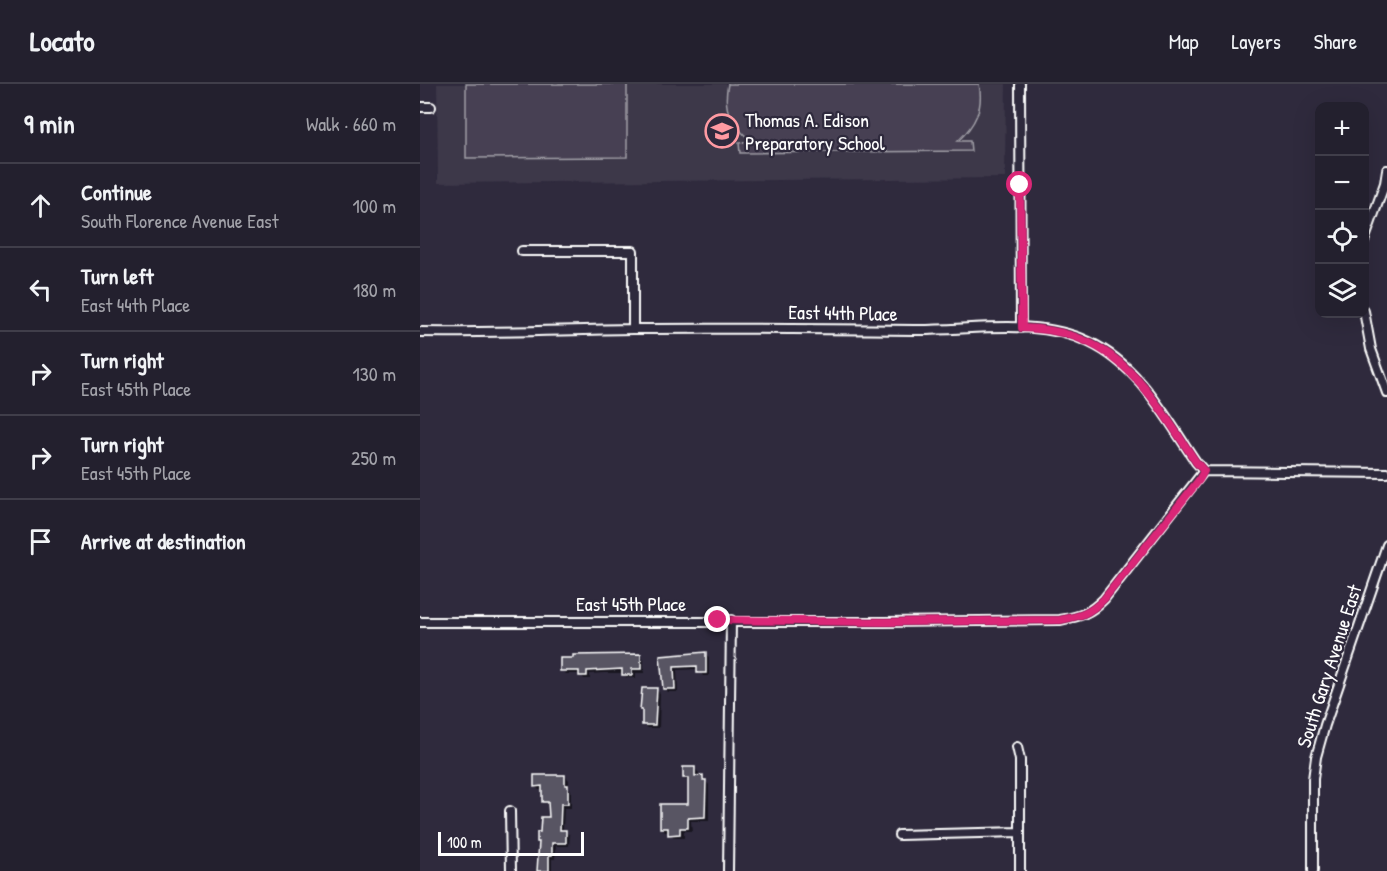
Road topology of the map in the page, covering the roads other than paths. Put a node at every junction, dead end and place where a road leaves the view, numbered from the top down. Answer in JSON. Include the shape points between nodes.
{"nodes":[{"id":1,"x":1020,"y":84,"type":"edge"},
{"id":2,"x":420,"y":107,"type":"edge"},
{"id":3,"x":431,"y":107,"type":"dead end"},
{"id":4,"x":1387,"y":170,"type":"edge"},
{"id":5,"x":1369,"y":229,"type":"edge"},
{"id":6,"x":522,"y":250,"type":"dead end"},
{"id":7,"x":1366,"y":318,"type":"edge"},
{"id":8,"x":1022,"y":328,"type":"junction"},
{"id":9,"x":633,"y":329,"type":"junction"},
{"id":10,"x":420,"y":332,"type":"edge"},
{"id":11,"x":1387,"y":393,"type":"edge"},
{"id":12,"x":1204,"y":471,"type":"junction"},
{"id":13,"x":1387,"y":472,"type":"edge"},
{"id":14,"x":1387,"y":545,"type":"edge"},
{"id":15,"x":731,"y":620,"type":"junction"},
{"id":16,"x":420,"y":622,"type":"edge"},
{"id":17,"x":1017,"y":747,"type":"dead end"},
{"id":18,"x":510,"y":811,"type":"dead end"},
{"id":19,"x":1020,"y":832,"type":"junction"},
{"id":20,"x":899,"y":835,"type":"dead end"},
{"id":21,"x":511,"y":871,"type":"edge"},
{"id":22,"x":728,"y":871,"type":"edge"},
{"id":23,"x":1020,"y":871,"type":"edge"},
{"id":24,"x":1313,"y":871,"type":"edge"}],
"edges":[{"from":1,"to":8,"type":"street"},
{"from":2,"to":3,"type":"street"},
{"from":4,"to":5,"type":"street"},
{"from":6,"to":9,"type":"street","via":[[633,251]]},
{"from":7,"to":11,"type":"street","via":[[1371,349]]},
{"from":8,"to":9,"type":"street","name":"East 44th Place"},
{"from":8,"to":12,"type":"street","name":"East 44th Place","via":[[1068,334],[1090,342],[1124,364],[1149,392]]},
{"from":9,"to":10,"type":"street","name":"East 44th Place"},
{"from":12,"to":13,"type":"street"},
{"from":12,"to":15,"type":"street","name":"East 45th Place","via":[[1104,599],[1080,616],[1060,620]]},
{"from":14,"to":24,"type":"street","name":"South Gary Avenue East","via":[[1316,757]]},
{"from":15,"to":16,"type":"street","name":"East 45th Place"},
{"from":15,"to":22,"type":"street"},
{"from":17,"to":19,"type":"street"},
{"from":18,"to":21,"type":"street"},
{"from":19,"to":20,"type":"street"},
{"from":19,"to":23,"type":"street"}]}
